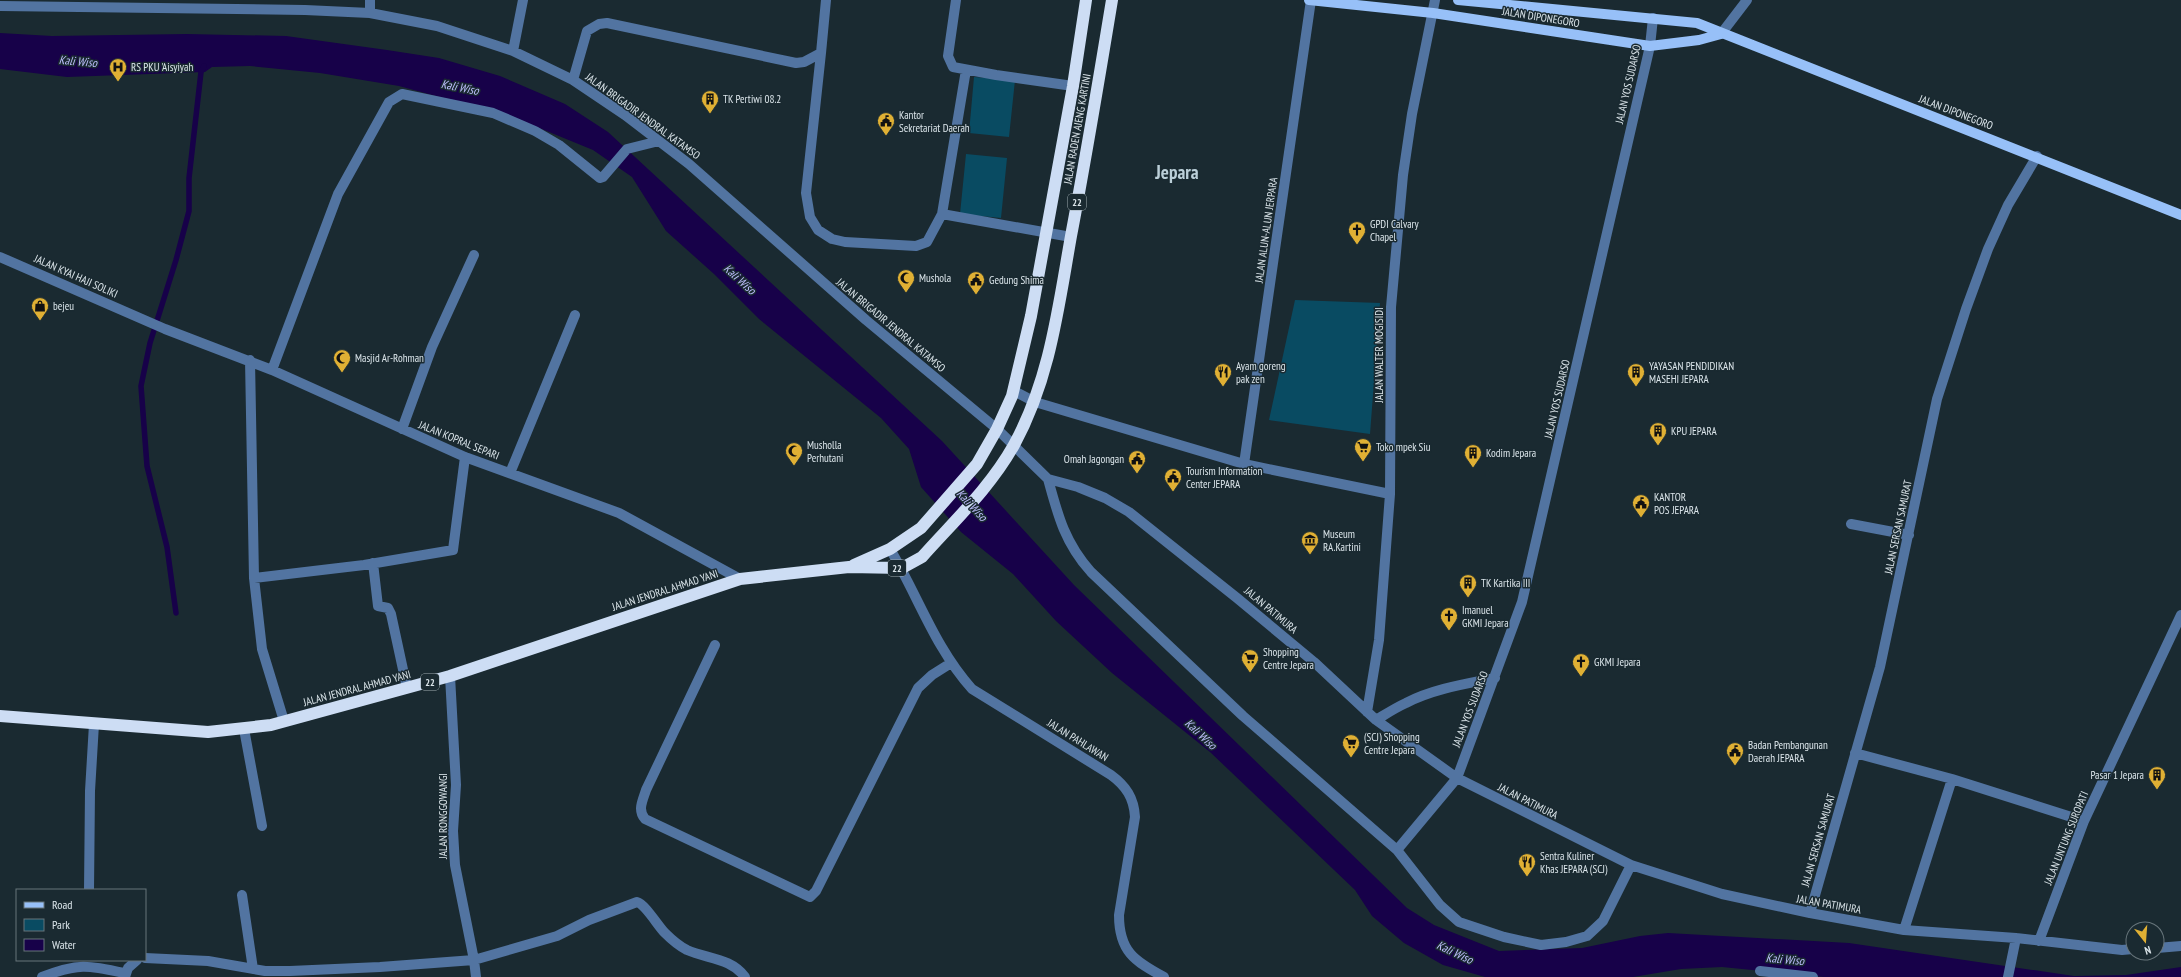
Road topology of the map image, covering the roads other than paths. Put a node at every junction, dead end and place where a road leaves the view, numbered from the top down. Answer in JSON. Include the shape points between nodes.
{"nodes":[{"id":1,"x":370,"y":0,"type":"edge"},
{"id":2,"x":523,"y":0,"type":"edge"},
{"id":3,"x":826,"y":0,"type":"edge"},
{"id":4,"x":956,"y":0,"type":"edge"},
{"id":5,"x":1086,"y":0,"type":"edge"},
{"id":6,"x":1112,"y":0,"type":"edge"},
{"id":7,"x":1311,"y":0,"type":"edge"},
{"id":8,"x":1435,"y":0,"type":"edge"},
{"id":9,"x":1458,"y":0,"type":"edge"},
{"id":10,"x":1747,"y":0,"type":"edge"},
{"id":11,"x":0,"y":6,"type":"edge"},
{"id":12,"x":370,"y":13,"type":"junction"},
{"id":13,"x":1433,"y":13,"type":"junction"},
{"id":14,"x":1653,"y":18,"type":"junction"},
{"id":15,"x":1721,"y":34,"type":"junction"},
{"id":16,"x":1650,"y":46,"type":"junction"},
{"id":17,"x":513,"y":50,"type":"junction"},
{"id":18,"x":820,"y":53,"type":"junction"},
{"id":19,"x":966,"y":70,"type":"junction"},
{"id":20,"x":573,"y":80,"type":"junction"},
{"id":21,"x":1073,"y":86,"type":"junction"},
{"id":22,"x":659,"y":141,"type":"junction"},
{"id":23,"x":2037,"y":156,"type":"junction"},
{"id":24,"x":942,"y":214,"type":"junction"},
{"id":25,"x":2181,"y":215,"type":"edge"},
{"id":26,"x":1045,"y":233,"type":"junction"},
{"id":27,"x":1071,"y":237,"type":"junction"},
{"id":28,"x":474,"y":255,"type":"dead end"},
{"id":29,"x":0,"y":257,"type":"edge"},
{"id":30,"x":575,"y":315,"type":"dead end"},
{"id":31,"x":165,"y":329,"type":"joint"},
{"id":32,"x":250,"y":360,"type":"junction"},
{"id":33,"x":272,"y":370,"type":"junction"},
{"id":34,"x":1014,"y":391,"type":"junction"},
{"id":35,"x":1035,"y":402,"type":"junction"},
{"id":36,"x":402,"y":429,"type":"junction"},
{"id":37,"x":997,"y":429,"type":"junction"},
{"id":38,"x":1013,"y":446,"type":"junction"},
{"id":39,"x":465,"y":457,"type":"junction"},
{"id":40,"x":1244,"y":464,"type":"junction"},
{"id":41,"x":510,"y":473,"type":"junction"},
{"id":42,"x":1048,"y":480,"type":"junction"},
{"id":43,"x":1390,"y":494,"type":"junction"},
{"id":44,"x":1851,"y":524,"type":"dead end"},
{"id":45,"x":1908,"y":535,"type":"junction"},
{"id":46,"x":890,"y":549,"type":"junction"},
{"id":47,"x":373,"y":563,"type":"junction"},
{"id":48,"x":849,"y":567,"type":"junction"},
{"id":49,"x":902,"y":568,"type":"junction"},
{"id":50,"x":254,"y":578,"type":"junction"},
{"id":51,"x":740,"y":579,"type":"junction"},
{"id":52,"x":2181,"y":615,"type":"edge"},
{"id":53,"x":715,"y":645,"type":"dead end"},
{"id":54,"x":951,"y":664,"type":"junction"},
{"id":55,"x":450,"y":676,"type":"junction"},
{"id":56,"x":1495,"y":678,"type":"junction"},
{"id":57,"x":408,"y":688,"type":"junction"},
{"id":58,"x":1367,"y":712,"type":"junction"},
{"id":59,"x":0,"y":716,"type":"edge"},
{"id":60,"x":1376,"y":720,"type":"junction"},
{"id":61,"x":284,"y":721,"type":"junction"},
{"id":62,"x":94,"y":724,"type":"junction"},
{"id":63,"x":244,"y":730,"type":"junction"},
{"id":64,"x":1855,"y":753,"type":"junction"},
{"id":65,"x":1457,"y":778,"type":"junction"},
{"id":66,"x":1952,"y":779,"type":"junction"},
{"id":67,"x":2084,"y":821,"type":"junction"},
{"id":68,"x":262,"y":826,"type":"dead end"},
{"id":69,"x":1397,"y":850,"type":"junction"},
{"id":70,"x":1631,"y":865,"type":"junction"},
{"id":71,"x":89,"y":889,"type":"edge"},
{"id":72,"x":242,"y":895,"type":"dead end"},
{"id":73,"x":1810,"y":913,"type":"junction"},
{"id":74,"x":1904,"y":930,"type":"junction"},
{"id":75,"x":2016,"y":938,"type":"junction"},
{"id":76,"x":2039,"y":941,"type":"junction"},
{"id":77,"x":2181,"y":946,"type":"edge"},
{"id":78,"x":2165,"y":947,"type":"edge"},
{"id":79,"x":2125,"y":950,"type":"edge"},
{"id":80,"x":146,"y":958,"type":"edge"},
{"id":81,"x":474,"y":960,"type":"junction"},
{"id":82,"x":136,"y":961,"type":"edge"},
{"id":83,"x":89,"y":963,"type":"edge"},
{"id":84,"x":392,"y":966,"type":"junction"},
{"id":85,"x":253,"y":969,"type":"junction"},
{"id":86,"x":1760,"y":971,"type":"dead end"},
{"id":87,"x":290,"y":974,"type":"edge"},
{"id":88,"x":125,"y":975,"type":"edge"},
{"id":89,"x":42,"y":977,"type":"edge"},
{"id":90,"x":393,"y":977,"type":"edge"},
{"id":91,"x":476,"y":977,"type":"edge"},
{"id":92,"x":745,"y":977,"type":"edge"},
{"id":93,"x":1164,"y":977,"type":"edge"},
{"id":94,"x":1813,"y":977,"type":"edge"},
{"id":95,"x":2008,"y":977,"type":"edge"}],
"edges":[{"from":1,"to":12,"type":"street"},
{"from":2,"to":17,"type":"street"},
{"from":3,"to":18,"type":"street"},
{"from":4,"to":19,"type":"street","via":[[949,60],[953,66]]},
{"from":5,"to":21,"type":"highway","name":"JALAN RADEN AJENG KARTINI","number":"22"},
{"from":6,"to":27,"type":"highway","name":"JALAN RADEN AJENG KARTINI","number":"22"},
{"from":7,"to":13,"type":"main road","name":"JALAN DIPONEGORO"},
{"from":7,"to":40,"type":"street","name":"JALAN ALUN-ALUN JERPARA"},
{"from":8,"to":13,"type":"street","name":"JALAN WALTER MOGISIDI"},
{"from":9,"to":14,"type":"main road","name":"JALAN DIPONEGORO"},
{"from":10,"to":15,"type":"street"},
{"from":11,"to":12,"type":"street","name":"JALAN BRIGADIR JENDRAL KATAMSO","via":[[215,8]]},
{"from":12,"to":17,"type":"street","name":"JALAN BRIGADIR JENDRAL KATAMSO","via":[[437,26]]},
{"from":13,"to":16,"type":"main road","name":"JALAN DIPONEGORO"},
{"from":13,"to":43,"type":"street","name":"JALAN WALTER MOGISIDI","via":[[1412,114],[1403,175],[1391,307]]},
{"from":14,"to":15,"type":"main road","name":"JALAN DIPONEGORO","via":[[1697,23]]},
{"from":14,"to":16,"type":"street","name":"JALAN YOS SUDARSO"},
{"from":15,"to":16,"type":"main road","name":"JALAN DIPONEGORO","via":[[1699,40]]},
{"from":15,"to":23,"type":"main road","name":"JALAN DIPONEGORO"},
{"from":16,"to":56,"type":"street","name":"JALAN YOS SUDARSO","via":[[1522,602]]},
{"from":17,"to":20,"type":"street","name":"JALAN BRIGADIR JENDRAL KATAMSO"},
{"from":18,"to":20,"type":"street","via":[[796,64],[607,23],[599,24],[587,32]]},
{"from":18,"to":24,"type":"street","via":[[806,193],[807,207],[814,224],[825,236],[845,242],[916,246],[927,242]]},
{"from":19,"to":21,"type":"street"},
{"from":19,"to":24,"type":"street"},
{"from":20,"to":22,"type":"street","name":"JALAN BRIGADIR JENDRAL KATAMSO"},
{"from":21,"to":26,"type":"highway","name":"JALAN RADEN AJENG KARTINI","number":"22"},
{"from":22,"to":33,"type":"street","via":[[627,149],[600,178],[559,145],[494,113],[402,94],[396,96],[389,102],[338,194]]},
{"from":22,"to":37,"type":"street","name":"JALAN BRIGADIR JENDRAL KATAMSO"},
{"from":23,"to":25,"type":"main road","name":"JALAN DIPONEGORO"},
{"from":23,"to":45,"type":"street","name":"JALAN SERSAN SAMURAT","via":[[2002,218],[1966,309],[1937,399]]},
{"from":24,"to":26,"type":"street"},
{"from":26,"to":27,"type":"street"},
{"from":26,"to":34,"type":"highway","name":"JALAN RADEN AJENG KARTINI","number":"22","via":[[1031,316]]},
{"from":27,"to":35,"type":"highway","name":"JALAN RADEN AJENG KARTINI","number":"22","via":[[1050,351]]},
{"from":28,"to":36,"type":"street","via":[[432,346]]},
{"from":29,"to":31,"type":"street","name":"JALAN KYAI HAJI SOLIKI"},
{"from":30,"to":41,"type":"street"},
{"from":31,"to":32,"type":"street","name":"JALAN KOPRAL SEPARI"},
{"from":32,"to":33,"type":"street","name":"JALAN KOPRAL SEPARI"},
{"from":32,"to":50,"type":"street"},
{"from":33,"to":36,"type":"street","name":"JALAN KOPRAL SEPARI"},
{"from":34,"to":35,"type":"street"},
{"from":34,"to":37,"type":"highway","name":"JALAN RADEN AJENG KARTINI","number":"22"},
{"from":35,"to":38,"type":"highway","name":"JALAN RADEN AJENG KARTINI","number":"22"},
{"from":35,"to":40,"type":"street"},
{"from":36,"to":39,"type":"street","name":"JALAN KOPRAL SEPARI"},
{"from":37,"to":38,"type":"street","name":"JALAN BRIGADIR JENDRAL KATAMSO"},
{"from":37,"to":46,"type":"highway","name":"JALAN JENDRAL AHMAD YANI","number":"22","via":[[977,464],[921,528]]},
{"from":38,"to":42,"type":"street"},
{"from":38,"to":49,"type":"highway","name":"JALAN JENDRAL AHMAD YANI","number":"22","via":[[992,480],[922,557]]},
{"from":39,"to":41,"type":"street","name":"JALAN KOPRAL SEPARI"},
{"from":39,"to":47,"type":"street","via":[[453,550]]},
{"from":40,"to":43,"type":"street"},
{"from":41,"to":51,"type":"street","name":"JALAN KOPRAL SEPARI","via":[[619,513]]},
{"from":42,"to":58,"type":"street","name":"JALAN PATIMURA","via":[[1078,487],[1105,498],[1129,512],[1314,662]]},
{"from":42,"to":69,"type":"street","via":[[1065,534],[1078,558],[1091,572],[1243,716]]},
{"from":43,"to":58,"type":"street","name":"JALAN WALTER MOGISIDI","via":[[1379,640]]},
{"from":44,"to":45,"type":"street"},
{"from":45,"to":64,"type":"street","name":"JALAN SERSAN SAMURAT","via":[[1880,667]]},
{"from":46,"to":48,"type":"highway","name":"JALAN JENDRAL AHMAD YANI","number":"22"},
{"from":46,"to":49,"type":"street","name":"JALAN PAHLAWAN"},
{"from":47,"to":50,"type":"street"},
{"from":47,"to":57,"type":"street","via":[[378,606],[388,608],[391,614]]},
{"from":48,"to":49,"type":"highway","name":"JALAN JENDRAL AHMAD YANI","number":"22"},
{"from":48,"to":51,"type":"highway","name":"JALAN JENDRAL AHMAD YANI","number":"22"},
{"from":49,"to":54,"type":"street","name":"JALAN PAHLAWAN","via":[[940,648]]},
{"from":50,"to":61,"type":"street","via":[[262,649]]},
{"from":51,"to":55,"type":"highway","name":"JALAN JENDRAL AHMAD YANI","number":"22"},
{"from":52,"to":67,"type":"street","name":"JALAN UNTUNG SUROPATI"},
{"from":53,"to":54,"type":"street","via":[[646,790],[641,804],[641,814],[645,819],[810,897],[816,891],[918,688],[932,675]]},
{"from":54,"to":93,"type":"street","name":"JALAN PAHLAWAN","via":[[972,689],[1122,783],[1135,808],[1135,817],[1119,915],[1119,931],[1122,944],[1132,958]]},
{"from":55,"to":57,"type":"highway","name":"JALAN JENDRAL AHMAD YANI","number":"22"},
{"from":55,"to":81,"type":"street","name":"JALAN RONGGOWANGI","via":[[456,785],[453,831],[455,865]]},
{"from":56,"to":60,"type":"street","via":[[1421,696]]},
{"from":56,"to":65,"type":"street","name":"JALAN YOS SUDARSO"},
{"from":57,"to":61,"type":"highway","name":"JALAN JENDRAL AHMAD YANI","number":"22"},
{"from":58,"to":60,"type":"street","name":"JALAN PATIMURA"},
{"from":59,"to":62,"type":"highway","name":"JALAN JENDRAL AHMAD YANI","number":"22"},
{"from":60,"to":65,"type":"street","name":"JALAN PATIMURA"},
{"from":61,"to":63,"type":"highway","name":"JALAN JENDRAL AHMAD YANI","number":"22"},
{"from":62,"to":63,"type":"highway","name":"JALAN JENDRAL AHMAD YANI","number":"22","via":[[208,732]]},
{"from":62,"to":71,"type":"street"},
{"from":63,"to":68,"type":"street"},
{"from":64,"to":66,"type":"street"},
{"from":64,"to":73,"type":"street","name":"JALAN SERSAN SAMURAT"},
{"from":65,"to":69,"type":"street","name":"JALAN YOS SUDARSO"},
{"from":65,"to":70,"type":"street","name":"JALAN PATIMURA"},
{"from":66,"to":67,"type":"street"},
{"from":66,"to":74,"type":"street"},
{"from":67,"to":76,"type":"street","name":"JALAN UNTUNG SUROPATI"},
{"from":69,"to":70,"type":"street","via":[[1440,904],[1459,922],[1504,937],[1541,945],[1587,936],[1603,921]]},
{"from":70,"to":73,"type":"street","name":"JALAN PATIMURA","via":[[1722,894]]},
{"from":72,"to":85,"type":"street"},
{"from":73,"to":74,"type":"street","name":"JALAN PATIMURA"},
{"from":74,"to":75,"type":"street","name":"JALAN PATIMURA"},
{"from":75,"to":76,"type":"street","name":"JALAN PATIMURA"},
{"from":75,"to":95,"type":"street"},
{"from":76,"to":79,"type":"street","name":"JALAN PATIMURA"},
{"from":77,"to":78,"type":"street"},
{"from":80,"to":85,"type":"street","via":[[208,961]]},
{"from":81,"to":84,"type":"street"},
{"from":81,"to":91,"type":"street","name":"JALAN RONGGOWANGI"},
{"from":81,"to":92,"type":"street","via":[[557,936],[589,920],[637,902],[644,906],[656,924],[676,943],[688,950],[738,968]]},
{"from":82,"to":88,"type":"street"},
{"from":83,"to":88,"type":"street"},
{"from":83,"to":89,"type":"street"},
{"from":84,"to":87,"type":"street"},
{"from":84,"to":90,"type":"street"},
{"from":85,"to":87,"type":"street"},
{"from":86,"to":94,"type":"street"}]}
